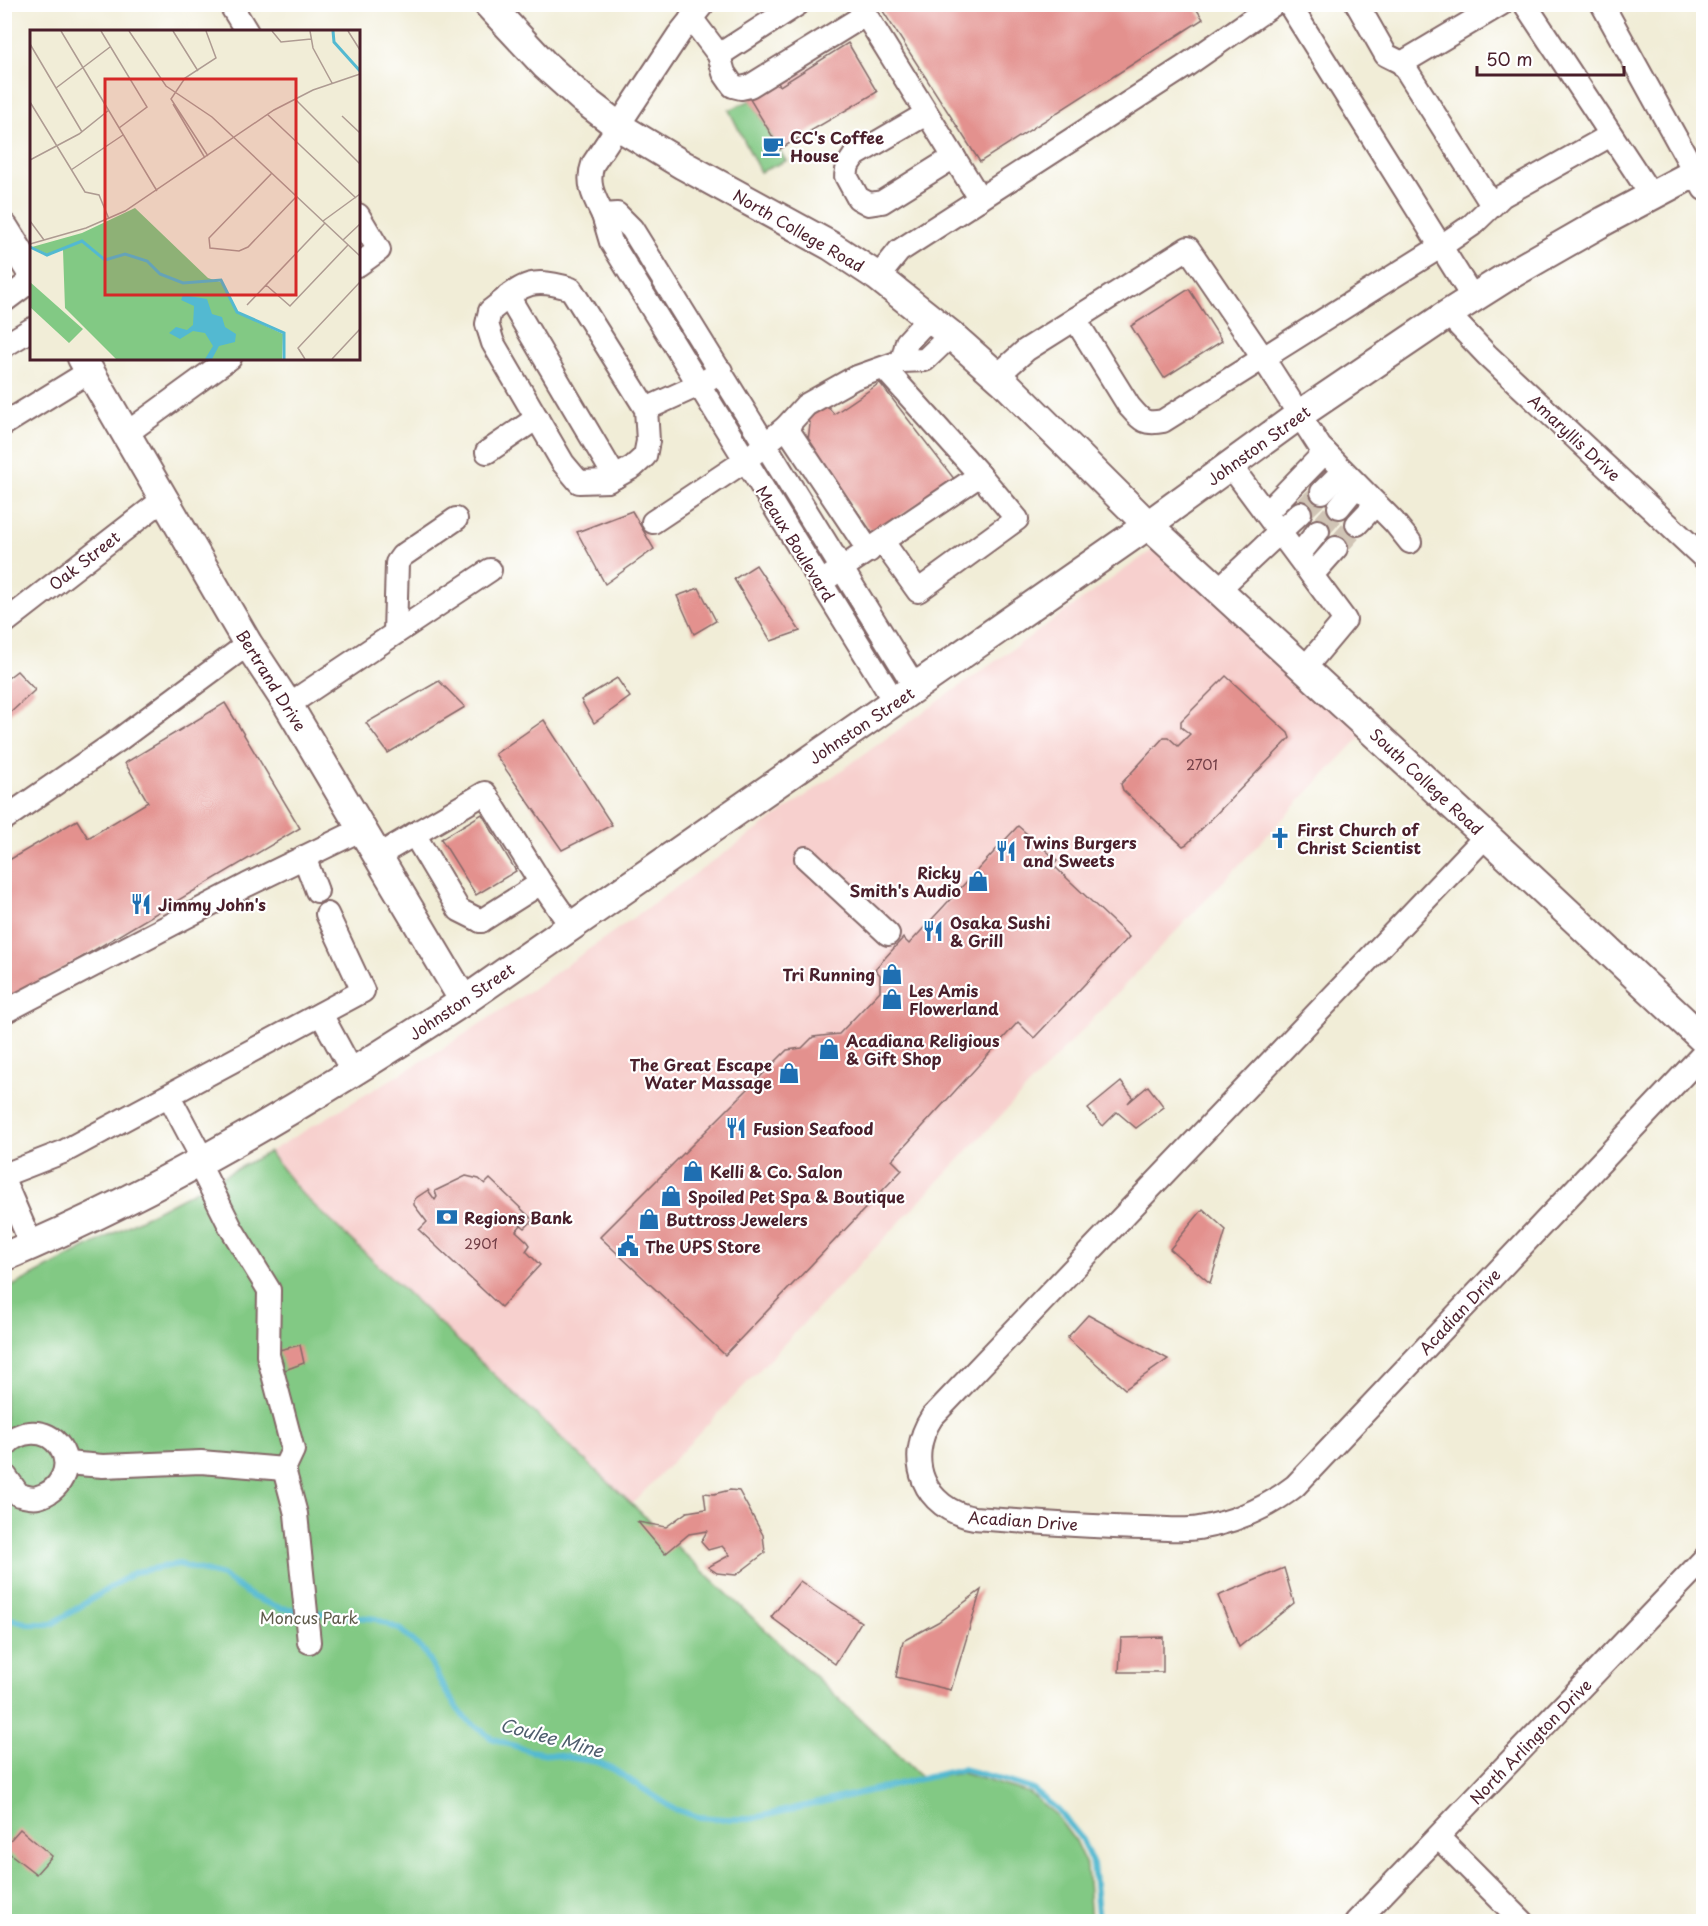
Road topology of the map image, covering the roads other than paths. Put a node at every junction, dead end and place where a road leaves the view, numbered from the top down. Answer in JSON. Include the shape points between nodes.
{"nodes":[{"id":1,"x":230,"y":4,"type":"edge"},
{"id":2,"x":488,"y":4,"type":"edge"},
{"id":3,"x":798,"y":4,"type":"edge"},
{"id":4,"x":1274,"y":4,"type":"edge"},
{"id":5,"x":1289,"y":4,"type":"edge"},
{"id":6,"x":1357,"y":4,"type":"edge"},
{"id":7,"x":1501,"y":4,"type":"edge"},
{"id":8,"x":1525,"y":4,"type":"edge"},
{"id":9,"x":1602,"y":4,"type":"edge"},
{"id":10,"x":862,"y":10,"type":"edge"},
{"id":11,"x":697,"y":11,"type":"edge"},
{"id":12,"x":246,"y":30,"type":"edge"},
{"id":13,"x":719,"y":55,"type":"junction"},
{"id":14,"x":1402,"y":63,"type":"junction"},
{"id":15,"x":926,"y":114,"type":"junction"},
{"id":16,"x":618,"y":126,"type":"junction"},
{"id":17,"x":1611,"y":135,"type":"junction"},
{"id":18,"x":954,"y":158,"type":"junction"},
{"id":19,"x":1700,"y":177,"type":"edge"},
{"id":20,"x":1651,"y":195,"type":"junction"},
{"id":21,"x":980,"y":199,"type":"junction"},
{"id":22,"x":1492,"y":205,"type":"junction"},
{"id":23,"x":603,"y":215,"type":"junction"},
{"id":24,"x":360,"y":218,"type":"edge"},
{"id":25,"x":4,"y":228,"type":"edge"},
{"id":26,"x":1440,"y":247,"type":"junction"},
{"id":27,"x":360,"y":264,"type":"edge"},
{"id":28,"x":30,"y":270,"type":"edge"},
{"id":29,"x":878,"y":277,"type":"junction"},
{"id":30,"x":30,"y":282,"type":"edge"},
{"id":31,"x":508,"y":296,"type":"junction"},
{"id":32,"x":1473,"y":298,"type":"junction"},
{"id":33,"x":4,"y":301,"type":"edge"},
{"id":34,"x":1448,"y":314,"type":"junction"},
{"id":35,"x":1075,"y":319,"type":"junction"},
{"id":36,"x":940,"y":326,"type":"junction"},
{"id":37,"x":30,"y":330,"type":"edge"},
{"id":38,"x":4,"y":346,"type":"edge"},
{"id":39,"x":1263,"y":358,"type":"junction"},
{"id":40,"x":227,"y":360,"type":"edge"},
{"id":41,"x":86,"y":365,"type":"edge"},
{"id":42,"x":893,"y":365,"type":"junction"},
{"id":43,"x":721,"y":371,"type":"junction"},
{"id":44,"x":997,"y":376,"type":"junction"},
{"id":45,"x":699,"y":385,"type":"junction"},
{"id":46,"x":646,"y":409,"type":"junction"},
{"id":47,"x":1299,"y":415,"type":"junction"},
{"id":48,"x":537,"y":418,"type":"junction"},
{"id":49,"x":4,"y":424,"type":"edge"},
{"id":50,"x":786,"y":427,"type":"junction"},
{"id":51,"x":127,"y":433,"type":"junction"},
{"id":52,"x":765,"y":444,"type":"junction"},
{"id":53,"x":487,"y":452,"type":"dead end"},
{"id":54,"x":1325,"y":452,"type":"junction"},
{"id":55,"x":746,"y":460,"type":"junction"},
{"id":56,"x":1230,"y":465,"type":"junction"},
{"id":57,"x":980,"y":475,"type":"junction"},
{"id":58,"x":615,"y":477,"type":"junction"},
{"id":59,"x":1350,"y":478,"type":"junction"},
{"id":60,"x":1322,"y":492,"type":"tunnel mouth"},
{"id":61,"x":165,"y":498,"type":"junction"},
{"id":62,"x":1376,"y":504,"type":"junction"},
{"id":63,"x":1339,"y":507,"type":"tunnel mouth"},
{"id":64,"x":1266,"y":513,"type":"junction"},
{"id":65,"x":1300,"y":513,"type":"tunnel mouth"},
{"id":66,"x":456,"y":519,"type":"dead end"},
{"id":67,"x":653,"y":522,"type":"dead end"},
{"id":68,"x":1357,"y":524,"type":"tunnel mouth"},
{"id":69,"x":1148,"y":525,"type":"junction"},
{"id":70,"x":1318,"y":531,"type":"tunnel mouth"},
{"id":71,"x":1281,"y":533,"type":"junction"},
{"id":72,"x":1410,"y":542,"type":"dead end"},
{"id":73,"x":876,"y":546,"type":"junction"},
{"id":74,"x":1336,"y":548,"type":"tunnel mouth"},
{"id":75,"x":1298,"y":556,"type":"junction"},
{"id":76,"x":1704,"y":558,"type":"edge"},
{"id":77,"x":843,"y":569,"type":"junction"},
{"id":78,"x":490,"y":570,"type":"dead end"},
{"id":79,"x":1312,"y":575,"type":"junction"},
{"id":80,"x":820,"y":582,"type":"junction"},
{"id":81,"x":1218,"y":590,"type":"junction"},
{"id":82,"x":4,"y":623,"type":"edge"},
{"id":83,"x":395,"y":633,"type":"junction"},
{"id":84,"x":248,"y":644,"type":"junction"},
{"id":85,"x":1304,"y":669,"type":"junction"},
{"id":86,"x":904,"y":694,"type":"junction"},
{"id":87,"x":288,"y":705,"type":"junction"},
{"id":88,"x":4,"y":819,"type":"edge"},
{"id":89,"x":362,"y":829,"type":"junction"},
{"id":90,"x":1486,"y":836,"type":"junction"},
{"id":91,"x":417,"y":838,"type":"junction"},
{"id":92,"x":377,"y":855,"type":"junction"},
{"id":93,"x":304,"y":857,"type":"junction"},
{"id":94,"x":806,"y":858,"type":"dead end"},
{"id":95,"x":541,"y":883,"type":"junction"},
{"id":96,"x":317,"y":891,"type":"dead end"},
{"id":97,"x":327,"y":914,"type":"dead end"},
{"id":98,"x":571,"y":926,"type":"junction"},
{"id":99,"x":888,"y":934,"type":"dead end"},
{"id":100,"x":464,"y":1001,"type":"junction"},
{"id":101,"x":4,"y":1012,"type":"edge"},
{"id":102,"x":321,"y":1014,"type":"junction"},
{"id":103,"x":1704,"y":1040,"type":"edge"},
{"id":104,"x":1704,"y":1053,"type":"edge"},
{"id":105,"x":353,"y":1072,"type":"junction"},
{"id":106,"x":169,"y":1096,"type":"junction"},
{"id":107,"x":201,"y":1161,"type":"junction"},
{"id":108,"x":4,"y":1175,"type":"edge"},
{"id":109,"x":4,"y":1181,"type":"edge"},
{"id":110,"x":32,"y":1246,"type":"junction"},
{"id":111,"x":4,"y":1257,"type":"edge"},
{"id":112,"x":8,"y":1438,"type":"edge"},
{"id":113,"x":66,"y":1463,"type":"junction"},
{"id":114,"x":284,"y":1469,"type":"junction"},
{"id":115,"x":4,"y":1474,"type":"edge"},
{"id":116,"x":1704,"y":1559,"type":"edge"},
{"id":117,"x":309,"y":1642,"type":"dead end"},
{"id":118,"x":1439,"y":1838,"type":"junction"},
{"id":119,"x":1356,"y":1922,"type":"edge"},
{"id":120,"x":1523,"y":1922,"type":"edge"}],
"edges":[{"from":1,"to":12,"type":"street"},
{"from":2,"to":16,"type":"main road","name":"North College Road","via":[[545,65]]},
{"from":3,"to":13,"type":"street"},
{"from":4,"to":21,"type":"street"},
{"from":5,"to":26,"type":"street"},
{"from":6,"to":14,"type":"street","via":[[1386,55]]},
{"from":7,"to":14,"type":"street"},
{"from":8,"to":17,"type":"street"},
{"from":9,"to":19,"type":"street"},
{"from":10,"to":13,"type":"street","via":[[750,86],[733,86]]},
{"from":10,"to":15,"type":"street"},
{"from":11,"to":13,"type":"street"},
{"from":11,"to":16,"type":"street","name":"Meaux Boulevard"},
{"from":14,"to":22,"type":"street"},
{"from":15,"to":18,"type":"street"},
{"from":15,"to":18,"type":"street","via":[[854,156],[846,176],[858,198],[869,204],[882,202]]},
{"from":16,"to":23,"type":"street","name":"Meaux Boulevard","via":[[589,174]]},
{"from":16,"to":29,"type":"main road","name":"North College Road","via":[[831,246]]},
{"from":17,"to":20,"type":"street"},
{"from":17,"to":22,"type":"street"},
{"from":18,"to":21,"type":"street"},
{"from":19,"to":20,"type":"main road","name":"Johnston Street"},
{"from":20,"to":32,"type":"main road","name":"Johnston Street"},
{"from":21,"to":29,"type":"street","via":[[899,251]]},
{"from":22,"to":26,"type":"street"},
{"from":23,"to":43,"type":"street","name":"Meaux Boulevard","via":[[617,214],[632,229]]},
{"from":23,"to":45,"type":"street","name":"Meaux Boulevard","via":[[611,242]]},
{"from":24,"to":27,"type":"street","via":[[379,250]]},
{"from":25,"to":28,"type":"main road"},
{"from":26,"to":32,"type":"street"},
{"from":26,"to":39,"type":"street"},
{"from":29,"to":36,"type":"main road","name":"North College Road"},
{"from":30,"to":33,"type":"street"},
{"from":31,"to":46,"type":"street","via":[[523,285],[551,282],[571,289]]},
{"from":31,"to":48,"type":"street","via":[[490,310],[487,324],[493,343]]},
{"from":31,"to":58,"type":"street"},
{"from":32,"to":34,"type":"main road","name":"Johnston Street"},
{"from":34,"to":47,"type":"main road","name":"Johnston Street"},
{"from":34,"to":76,"type":"street","name":"Amaryllis Drive"},
{"from":35,"to":39,"type":"street","via":[[1129,406],[1150,424],[1163,421]]},
{"from":35,"to":39,"type":"street","via":[[1188,248]]},
{"from":35,"to":44,"type":"street","via":[[1026,350]]},
{"from":36,"to":42,"type":"street","via":[[925,360]]},
{"from":36,"to":44,"type":"main road","name":"North College Road"},
{"from":37,"to":38,"type":"street"},
{"from":39,"to":47,"type":"street"},
{"from":40,"to":51,"type":"street"},
{"from":41,"to":49,"type":"street"},
{"from":41,"to":51,"type":"main road","name":"Bertrand Drive"},
{"from":42,"to":50,"type":"street","via":[[854,378],[806,405]]},
{"from":42,"to":57,"type":"street"},
{"from":43,"to":45,"type":"street"},
{"from":43,"to":52,"type":"street","name":"Meaux Boulevard"},
{"from":44,"to":69,"type":"main road","name":"North College Road"},
{"from":45,"to":46,"type":"street"},
{"from":45,"to":55,"type":"street","name":"Meaux Boulevard"},
{"from":46,"to":58,"type":"street","via":[[645,456]]},
{"from":47,"to":54,"type":"street"},
{"from":47,"to":56,"type":"main road","name":"Johnston Street"},
{"from":48,"to":53,"type":"street"},
{"from":48,"to":58,"type":"street","via":[[579,482]]},
{"from":50,"to":52,"type":"street"},
{"from":50,"to":73,"type":"street"},
{"from":51,"to":61,"type":"main road","name":"Bertrand Drive"},
{"from":52,"to":55,"type":"street"},
{"from":52,"to":77,"type":"street","name":"Meaux Boulevard"},
{"from":54,"to":59,"type":"street"},
{"from":54,"to":64,"type":"street"},
{"from":55,"to":67,"type":"street"},
{"from":55,"to":80,"type":"street","name":"Meaux Boulevard"},
{"from":56,"to":64,"type":"street"},
{"from":56,"to":69,"type":"main road","name":"Johnston Street"},
{"from":57,"to":73,"type":"street"},
{"from":57,"to":73,"type":"street","via":[[1017,519],[918,591]]},
{"from":59,"to":60,"type":"street"},
{"from":59,"to":62,"type":"street"},
{"from":59,"to":63,"type":"street"},
{"from":61,"to":82,"type":"street","name":"Oak Street"},
{"from":61,"to":84,"type":"main road","name":"Bertrand Drive"},
{"from":62,"to":68,"type":"street"},
{"from":62,"to":72,"type":"street"},
{"from":64,"to":71,"type":"street"},
{"from":65,"to":71,"type":"street"},
{"from":66,"to":83,"type":"street","via":[[397,563]]},
{"from":69,"to":81,"type":"main road","name":"South College Road"},
{"from":69,"to":86,"type":"main road","name":"Johnston Street"},
{"from":70,"to":75,"type":"street"},
{"from":71,"to":75,"type":"street"},
{"from":71,"to":81,"type":"street"},
{"from":73,"to":77,"type":"street"},
{"from":74,"to":79,"type":"street"},
{"from":75,"to":79,"type":"street"},
{"from":77,"to":80,"type":"street"},
{"from":77,"to":86,"type":"street","name":"Meaux Boulevard"},
{"from":78,"to":83,"type":"street"},
{"from":79,"to":85,"type":"street","via":[[1345,620]]},
{"from":80,"to":86,"type":"street","name":"Meaux Boulevard"},
{"from":81,"to":85,"type":"main road","name":"South College Road"},
{"from":83,"to":87,"type":"street"},
{"from":84,"to":87,"type":"main road","name":"Bertrand Drive"},
{"from":84,"to":88,"type":"street"},
{"from":85,"to":90,"type":"main road","name":"South College Road"},
{"from":86,"to":98,"type":"main road","name":"Johnston Street"},
{"from":87,"to":89,"type":"main road","name":"Bertrand Drive"},
{"from":89,"to":92,"type":"main road","name":"Bertrand Drive"},
{"from":89,"to":93,"type":"street"},
{"from":90,"to":103,"type":"main road","name":"South College Road"},
{"from":90,"to":104,"type":"street","name":"Acadian Drive","via":[[932,1418],[919,1450],[920,1471],[937,1502],[974,1518],[1197,1529],[1277,1500],[1295,1486]]},
{"from":91,"to":92,"type":"street"},
{"from":91,"to":95,"type":"street","via":[[459,910],[481,921]]},
{"from":91,"to":95,"type":"street","via":[[485,793]]},
{"from":92,"to":100,"type":"main road","name":"Bertrand Drive"},
{"from":93,"to":96,"type":"street"},
{"from":93,"to":101,"type":"street"},
{"from":94,"to":99,"type":"street"},
{"from":95,"to":98,"type":"street"},
{"from":97,"to":102,"type":"street","via":[[363,991]]},
{"from":98,"to":100,"type":"main road","name":"Johnston Street"},
{"from":100,"to":105,"type":"main road","name":"Johnston Street"},
{"from":102,"to":105,"type":"street"},
{"from":102,"to":106,"type":"street"},
{"from":105,"to":107,"type":"main road","name":"Johnston Street"},
{"from":106,"to":107,"type":"street"},
{"from":106,"to":108,"type":"street","via":[[63,1152]]},
{"from":107,"to":110,"type":"main road","name":"Johnston Street"},
{"from":107,"to":114,"type":"street","via":[[231,1228],[269,1290],[268,1355],[293,1450]]},
{"from":109,"to":110,"type":"street"},
{"from":110,"to":111,"type":"main road","name":"Johnston Street"},
{"from":112,"to":113,"type":"street","via":[[32,1431],[48,1436],[60,1447]]},
{"from":113,"to":114,"type":"street","via":[[103,1466],[201,1462]]},
{"from":113,"to":115,"type":"street","via":[[62,1479],[52,1492],[36,1498],[19,1496]]},
{"from":114,"to":117,"type":"street","via":[[296,1514]]},
{"from":116,"to":118,"type":"street","name":"North Arlington Drive"},
{"from":118,"to":119,"type":"street","name":"North Arlington Drive"},
{"from":118,"to":120,"type":"street"}]}
